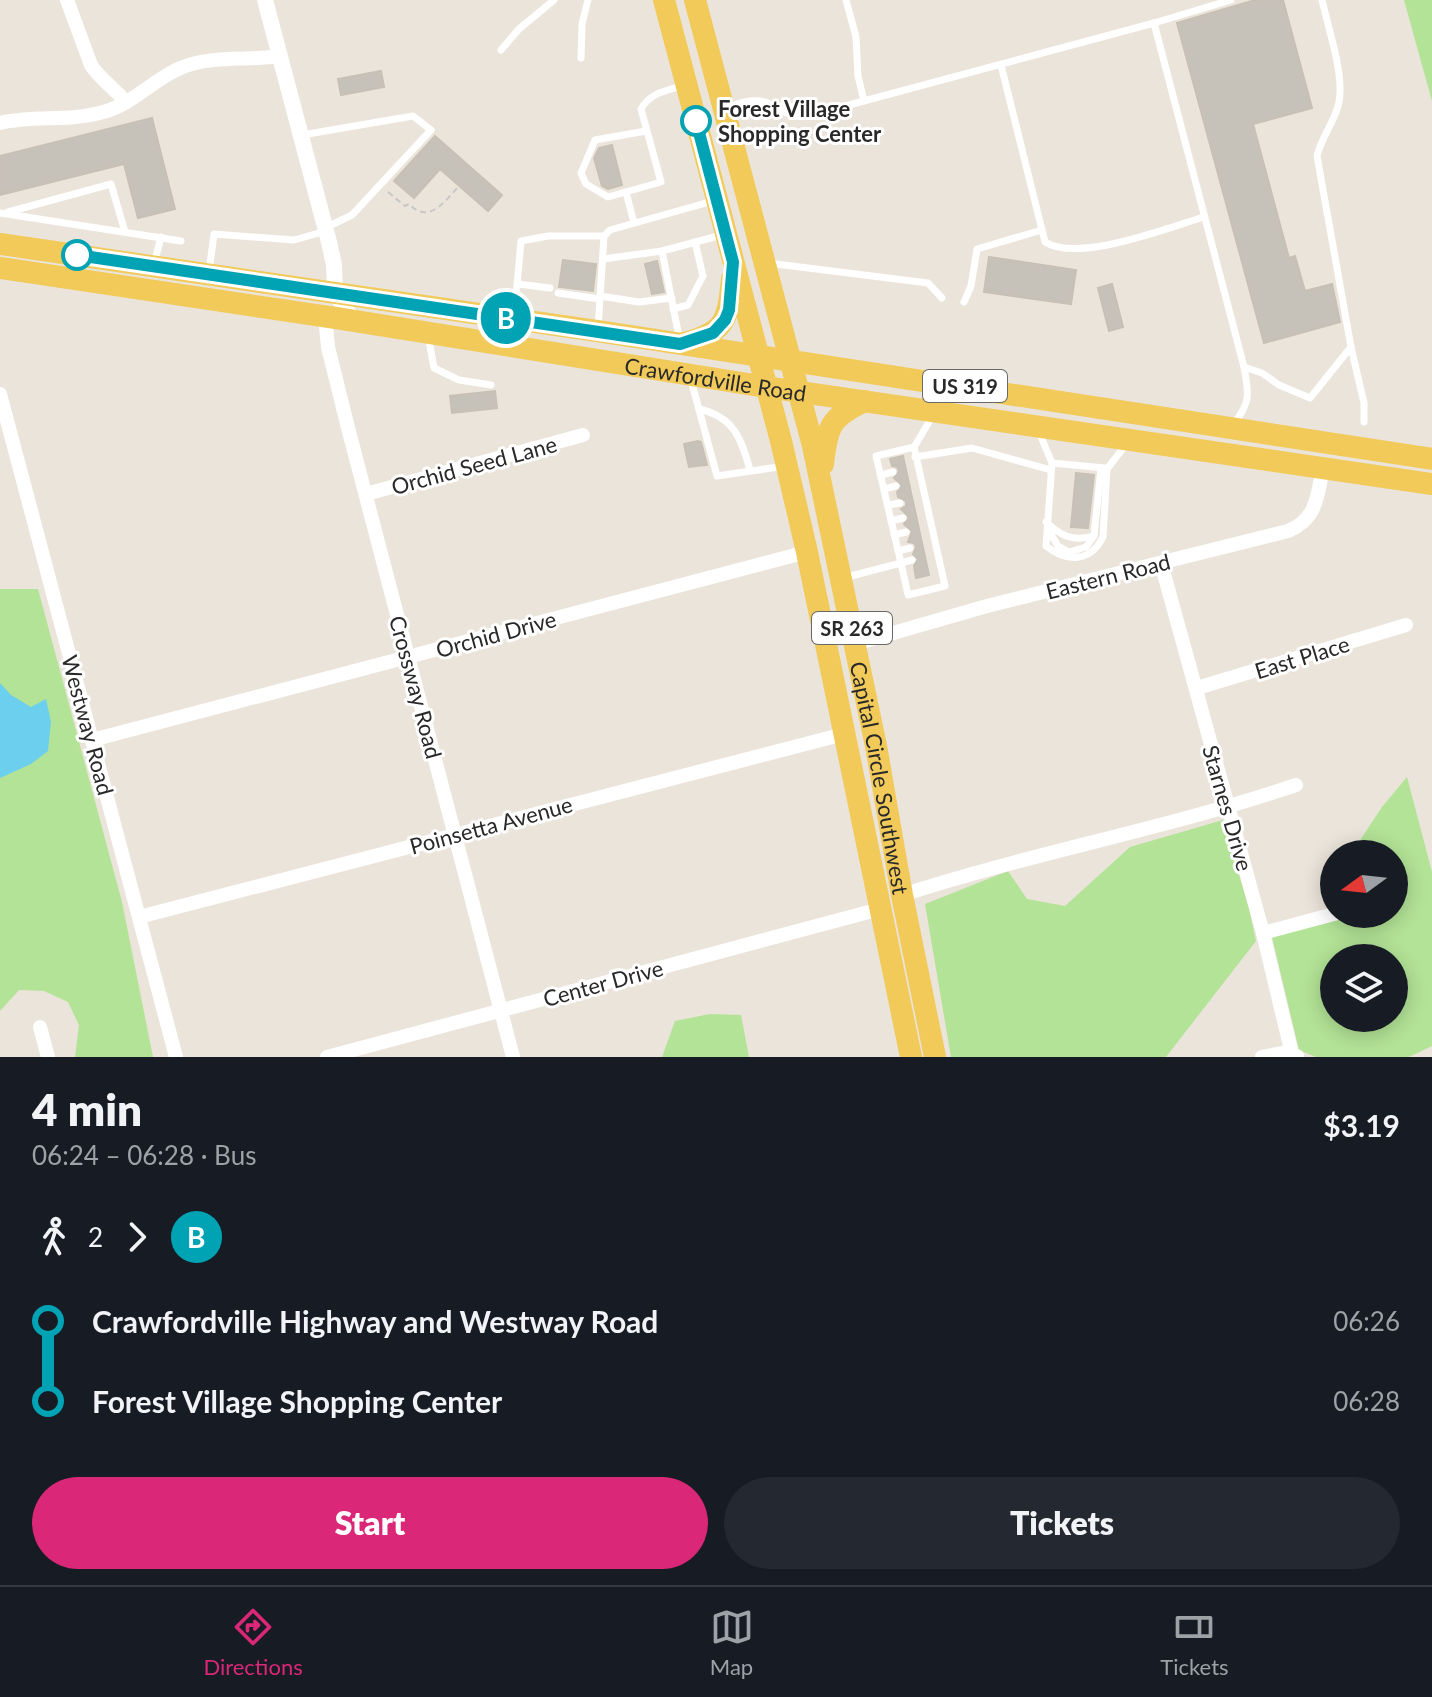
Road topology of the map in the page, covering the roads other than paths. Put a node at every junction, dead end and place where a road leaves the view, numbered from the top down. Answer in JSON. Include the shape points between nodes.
{"nodes":[{"id":1,"x":67,"y":0,"type":"edge"},
{"id":2,"x":265,"y":0,"type":"edge"},
{"id":3,"x":554,"y":0,"type":"edge"},
{"id":4,"x":588,"y":0,"type":"edge"},
{"id":5,"x":664,"y":0,"type":"edge"},
{"id":6,"x":685,"y":0,"type":"edge"},
{"id":7,"x":846,"y":0,"type":"edge"},
{"id":8,"x":1231,"y":0,"type":"edge"},
{"id":9,"x":1322,"y":0,"type":"edge"},
{"id":10,"x":698,"y":10,"type":"edge"},
{"id":11,"x":1154,"y":23,"type":"junction"},
{"id":12,"x":501,"y":50,"type":"dead end"},
{"id":13,"x":280,"y":56,"type":"junction"},
{"id":14,"x":581,"y":58,"type":"dead end"},
{"id":15,"x":1001,"y":65,"type":"junction"},
{"id":16,"x":687,"y":85,"type":"junction"},
{"id":17,"x":864,"y":101,"type":"junction"},
{"id":18,"x":126,"y":102,"type":"junction"},
{"id":19,"x":723,"y":108,"type":"junction"},
{"id":20,"x":0,"y":123,"type":"edge"},
{"id":21,"x":646,"y":131,"type":"junction"},
{"id":22,"x":301,"y":135,"type":"junction"},
{"id":23,"x":626,"y":192,"type":"junction"},
{"id":24,"x":717,"y":200,"type":"junction"},
{"id":25,"x":1,"y":213,"type":"edge"},
{"id":26,"x":1204,"y":217,"type":"junction"},
{"id":27,"x":634,"y":223,"type":"junction"},
{"id":28,"x":326,"y":230,"type":"junction"},
{"id":29,"x":1042,"y":230,"type":"junction"},
{"id":30,"x":125,"y":232,"type":"junction"},
{"id":31,"x":726,"y":234,"type":"junction"},
{"id":32,"x":604,"y":236,"type":"junction"},
{"id":33,"x":161,"y":237,"type":"junction"},
{"id":34,"x":181,"y":241,"type":"dead end"},
{"id":35,"x":695,"y":242,"type":"junction"},
{"id":36,"x":5,"y":247,"type":"edge"},
{"id":37,"x":662,"y":251,"type":"junction"},
{"id":38,"x":603,"y":259,"type":"junction"},
{"id":39,"x":733,"y":262,"type":"junction"},
{"id":40,"x":763,"y":263,"type":"junction"},
{"id":41,"x":154,"y":266,"type":"junction"},
{"id":42,"x":0,"y":268,"type":"edge"},
{"id":43,"x":209,"y":274,"type":"junction"},
{"id":44,"x":518,"y":284,"type":"junction"},
{"id":45,"x":116,"y":285,"type":"junction"},
{"id":46,"x":550,"y":288,"type":"dead end"},
{"id":47,"x":335,"y":293,"type":"junction"},
{"id":48,"x":558,"y":293,"type":"dead end"},
{"id":49,"x":600,"y":297,"type":"junction"},
{"id":50,"x":672,"y":298,"type":"junction"},
{"id":51,"x":942,"y":298,"type":"dead end"},
{"id":52,"x":964,"y":302,"type":"dead end"},
{"id":53,"x":673,"y":309,"type":"junction"},
{"id":54,"x":292,"y":311,"type":"junction"},
{"id":55,"x":325,"y":316,"type":"junction"},
{"id":56,"x":514,"y":319,"type":"junction"},
{"id":57,"x":353,"y":320,"type":"junction"},
{"id":58,"x":597,"y":331,"type":"junction"},
{"id":59,"x":427,"y":332,"type":"junction"},
{"id":60,"x":680,"y":344,"type":"junction"},
{"id":61,"x":1351,"y":347,"type":"junction"},
{"id":62,"x":758,"y":356,"type":"junction"},
{"id":63,"x":790,"y":360,"type":"junction"},
{"id":64,"x":1244,"y":367,"type":"junction"},
{"id":65,"x":689,"y":374,"type":"junction"},
{"id":66,"x":491,"y":385,"type":"dead end"},
{"id":67,"x":766,"y":387,"type":"junction"},
{"id":68,"x":799,"y":392,"type":"junction"},
{"id":69,"x":0,"y":394,"type":"edge"},
{"id":70,"x":865,"y":401,"type":"junction"},
{"id":71,"x":699,"y":409,"type":"junction"},
{"id":72,"x":931,"y":411,"type":"junction"},
{"id":73,"x":1364,"y":422,"type":"dead end"},
{"id":74,"x":1036,"y":426,"type":"junction"},
{"id":75,"x":1231,"y":427,"type":"junction"},
{"id":76,"x":583,"y":435,"type":"dead end"},
{"id":77,"x":1129,"y":440,"type":"junction"},
{"id":78,"x":1309,"y":440,"type":"junction"},
{"id":79,"x":914,"y":447,"type":"junction"},
{"id":80,"x":1258,"y":459,"type":"junction"},
{"id":81,"x":1432,"y":459,"type":"edge"},
{"id":82,"x":916,"y":462,"type":"junction"},
{"id":83,"x":787,"y":465,"type":"junction"},
{"id":84,"x":1051,"y":467,"type":"junction"},
{"id":85,"x":906,"y":468,"type":"dead end"},
{"id":86,"x":1104,"y":468,"type":"junction"},
{"id":87,"x":750,"y":470,"type":"junction"},
{"id":88,"x":1330,"y":470,"type":"junction"},
{"id":89,"x":893,"y":472,"type":"dead end"},
{"id":90,"x":881,"y":475,"type":"junction"},
{"id":91,"x":921,"y":480,"type":"junction"},
{"id":92,"x":909,"y":483,"type":"dead end"},
{"id":93,"x":1432,"y":484,"type":"edge"},
{"id":94,"x":821,"y":485,"type":"junction"},
{"id":95,"x":896,"y":486,"type":"dead end"},
{"id":96,"x":884,"y":489,"type":"junction"},
{"id":97,"x":366,"y":494,"type":"junction"},
{"id":98,"x":924,"y":497,"type":"junction"},
{"id":99,"x":913,"y":499,"type":"dead end"},
{"id":100,"x":900,"y":503,"type":"dead end"},
{"id":101,"x":888,"y":505,"type":"junction"},
{"id":102,"x":928,"y":512,"type":"junction"},
{"id":103,"x":916,"y":515,"type":"dead end"},
{"id":104,"x":903,"y":518,"type":"dead end"},
{"id":105,"x":891,"y":521,"type":"junction"},
{"id":106,"x":1046,"y":522,"type":"junction"},
{"id":107,"x":931,"y":526,"type":"junction"},
{"id":108,"x":919,"y":529,"type":"dead end"},
{"id":109,"x":906,"y":532,"type":"dead end"},
{"id":110,"x":894,"y":535,"type":"junction"},
{"id":111,"x":1094,"y":536,"type":"junction"},
{"id":112,"x":935,"y":542,"type":"junction"},
{"id":113,"x":923,"y":545,"type":"dead end"},
{"id":114,"x":910,"y":548,"type":"dead end"},
{"id":115,"x":898,"y":551,"type":"junction"},
{"id":116,"x":807,"y":552,"type":"junction"},
{"id":117,"x":937,"y":554,"type":"junction"},
{"id":118,"x":925,"y":557,"type":"dead end"},
{"id":119,"x":912,"y":560,"type":"dead end"},
{"id":120,"x":901,"y":563,"type":"junction"},
{"id":121,"x":1161,"y":563,"type":"junction"},
{"id":122,"x":841,"y":578,"type":"junction"},
{"id":123,"x":1406,"y":625,"type":"dead end"},
{"id":124,"x":855,"y":644,"type":"junction"},
{"id":125,"x":408,"y":657,"type":"junction"},
{"id":126,"x":1197,"y":688,"type":"junction"},
{"id":127,"x":844,"y":734,"type":"junction"},
{"id":128,"x":92,"y":740,"type":"junction"},
{"id":129,"x":1296,"y":785,"type":"dead end"},
{"id":130,"x":1227,"y":807,"type":"junction"},
{"id":131,"x":455,"y":834,"type":"junction"},
{"id":132,"x":902,"y":895,"type":"junction"},
{"id":133,"x":880,"y":909,"type":"junction"},
{"id":134,"x":139,"y":917,"type":"junction"},
{"id":135,"x":1320,"y":918,"type":"edge"},
{"id":136,"x":1263,"y":933,"type":"junction"},
{"id":137,"x":501,"y":1010,"type":"junction"},
{"id":138,"x":40,"y":1027,"type":"dead end"},
{"id":139,"x":1296,"y":1055,"type":"edge"},
{"id":140,"x":48,"y":1057,"type":"edge"},
{"id":141,"x":176,"y":1057,"type":"edge"},
{"id":142,"x":327,"y":1057,"type":"edge"},
{"id":143,"x":513,"y":1057,"type":"edge"},
{"id":144,"x":911,"y":1057,"type":"edge"},
{"id":145,"x":935,"y":1057,"type":"edge"},
{"id":146,"x":1262,"y":1057,"type":"edge"}],
"edges":[{"from":1,"to":18,"type":"street","via":[[91,65]]},
{"from":2,"to":13,"type":"street"},
{"from":3,"to":12,"type":"lane"},
{"from":4,"to":14,"type":"lane"},
{"from":5,"to":16,"type":"main road","name":"Capital Circle Southwest"},
{"from":6,"to":10,"type":"main road"},
{"from":7,"to":17,"type":"lane"},
{"from":8,"to":11,"type":"lane"},
{"from":9,"to":61,"type":"lane","via":[[1340,93],[1317,156]]},
{"from":10,"to":19,"type":"main road","name":"Capital Circle Southwest"},
{"from":11,"to":15,"type":"lane"},
{"from":11,"to":26,"type":"lane"},
{"from":13,"to":18,"type":"street","via":[[184,66]]},
{"from":13,"to":22,"type":"street"},
{"from":15,"to":17,"type":"lane"},
{"from":15,"to":29,"type":"lane"},
{"from":16,"to":21,"type":"lane","via":[[646,99],[641,109]]},
{"from":16,"to":24,"type":"main road","name":"Capital Circle Southwest"},
{"from":17,"to":19,"type":"lane","via":[[797,118],[754,100]]},
{"from":18,"to":20,"type":"street","via":[[85,116]]},
{"from":19,"to":40,"type":"main road","name":"Capital Circle Southwest"},
{"from":21,"to":23,"type":"lane","via":[[661,182]]},
{"from":21,"to":23,"type":"lane","via":[[595,140],[581,173],[586,184],[608,197]]},
{"from":22,"to":28,"type":"street"},
{"from":22,"to":28,"type":"lane","via":[[413,116],[431,130],[352,215]]},
{"from":23,"to":27,"type":"lane"},
{"from":24,"to":27,"type":"lane"},
{"from":24,"to":31,"type":"main road","name":"Capital Circle Southwest"},
{"from":25,"to":30,"type":"lane"},
{"from":25,"to":30,"type":"lane","via":[[111,184]]},
{"from":26,"to":29,"type":"lane","via":[[1081,251],[1054,248],[1045,242]]},
{"from":26,"to":64,"type":"lane"},
{"from":27,"to":32,"type":"lane"},
{"from":28,"to":43,"type":"lane","via":[[294,240],[214,234]]},
{"from":28,"to":47,"type":"street"},
{"from":29,"to":52,"type":"lane","via":[[977,249]]},
{"from":30,"to":33,"type":"lane"},
{"from":31,"to":35,"type":"lane"},
{"from":31,"to":39,"type":"main road","name":"Capital Circle Southwest"},
{"from":32,"to":38,"type":"lane"},
{"from":32,"to":44,"type":"lane","via":[[521,241]]},
{"from":33,"to":34,"type":"lane"},
{"from":33,"to":41,"type":"lane"},
{"from":35,"to":37,"type":"lane"},
{"from":35,"to":53,"type":"lane","via":[[703,276],[688,305]]},
{"from":36,"to":41,"type":"main road","name":"Crawfordville Road"},
{"from":37,"to":38,"type":"lane"},
{"from":37,"to":50,"type":"lane"},
{"from":38,"to":49,"type":"lane"},
{"from":39,"to":60,"type":"main road","via":[[725,320],[713,333]]},
{"from":39,"to":62,"type":"main road","name":"Capital Circle Southwest"},
{"from":40,"to":51,"type":"lane","via":[[928,283]]},
{"from":40,"to":63,"type":"main road","name":"Capital Circle Southwest"},
{"from":41,"to":43,"type":"main road","name":"Crawfordville Road"},
{"from":41,"to":45,"type":"main road"},
{"from":42,"to":45,"type":"main road","name":"Crawfordville Road"},
{"from":43,"to":47,"type":"main road","name":"Crawfordville Road"},
{"from":44,"to":46,"type":"lane"},
{"from":44,"to":56,"type":"lane"},
{"from":45,"to":54,"type":"main road","name":"Crawfordville Road"},
{"from":47,"to":54,"type":"street"},
{"from":47,"to":56,"type":"main road","name":"Crawfordville Road"},
{"from":47,"to":57,"type":"street"},
{"from":48,"to":49,"type":"lane"},
{"from":49,"to":50,"type":"lane","via":[[639,302]]},
{"from":49,"to":58,"type":"lane"},
{"from":50,"to":53,"type":"lane"},
{"from":53,"to":60,"type":"lane"},
{"from":54,"to":55,"type":"main road","name":"Crawfordville Road"},
{"from":55,"to":57,"type":"main road","name":"Crawfordville Road"},
{"from":55,"to":97,"type":"street","name":"Crossway Road","via":[[328,347]]},
{"from":56,"to":58,"type":"main road","name":"Crawfordville Road"},
{"from":57,"to":59,"type":"main road","name":"Crawfordville Road"},
{"from":58,"to":60,"type":"main road","name":"Crawfordville Road"},
{"from":59,"to":65,"type":"main road","name":"Crawfordville Road"},
{"from":59,"to":66,"type":"lane","via":[[434,368],[459,380]]},
{"from":60,"to":62,"type":"main road","name":"Crawfordville Road"},
{"from":61,"to":64,"type":"lane","via":[[1310,398]]},
{"from":61,"to":73,"type":"lane"},
{"from":62,"to":63,"type":"main road","name":"Crawfordville Road"},
{"from":62,"to":67,"type":"main road","name":"Capital Circle Southwest"},
{"from":63,"to":68,"type":"main road","name":"Capital Circle Southwest","number":"SR 263"},
{"from":63,"to":75,"type":"main road","name":"Crawfordville Road","number":"US 319"},
{"from":64,"to":75,"type":"lane","via":[[1246,408]]},
{"from":65,"to":67,"type":"main road","name":"Crawfordville Road"},
{"from":65,"to":71,"type":"lane"},
{"from":67,"to":68,"type":"main road","name":"Crawfordville Road","number":"US 319"},
{"from":67,"to":83,"type":"main road","name":"Capital Circle Southwest","number":"SR 263"},
{"from":68,"to":70,"type":"main road","name":"Crawfordville Road","number":"US 319"},
{"from":68,"to":94,"type":"main road","name":"Capital Circle Southwest","number":"SR 263"},
{"from":69,"to":128,"type":"street","name":"Westway Road"},
{"from":70,"to":72,"type":"main road","name":"Crawfordville Road","number":"US 319"},
{"from":70,"to":94,"type":"main road","via":[[830,426]]},
{"from":71,"to":87,"type":"lane","via":[[730,424],[743,443]]},
{"from":71,"to":87,"type":"lane","via":[[717,476]]},
{"from":72,"to":74,"type":"main road","name":"Crawfordville Road","number":"US 319"},
{"from":72,"to":79,"type":"lane"},
{"from":74,"to":77,"type":"main road","name":"Crawfordville Road","number":"US 319"},
{"from":74,"to":84,"type":"lane"},
{"from":75,"to":78,"type":"main road","name":"Crawfordville Road","number":"US 319"},
{"from":76,"to":97,"type":"street","name":"Orchid Seed Lane"},
{"from":77,"to":80,"type":"main road","name":"Crawfordville Road","number":"US 319"},
{"from":77,"to":86,"type":"lane"},
{"from":78,"to":80,"type":"main road"},
{"from":78,"to":81,"type":"main road","name":"Crawfordville Road","number":"US 319"},
{"from":78,"to":88,"type":"main road"},
{"from":79,"to":82,"type":"lane"},
{"from":79,"to":90,"type":"lane","via":[[876,456]]},
{"from":80,"to":88,"type":"main road","name":"Crawfordville Road","number":"US 319"},
{"from":82,"to":84,"type":"lane","via":[[972,448]]},
{"from":82,"to":85,"type":"lane"},
{"from":82,"to":91,"type":"lane"},
{"from":83,"to":87,"type":"lane"},
{"from":83,"to":116,"type":"main road","name":"Capital Circle Southwest","number":"SR 263"},
{"from":84,"to":86,"type":"lane"},
{"from":84,"to":106,"type":"lane"},
{"from":86,"to":106,"type":"lane","via":[[1103,537],[1098,547],[1080,558],[1057,554],[1046,546]]},
{"from":86,"to":111,"type":"lane"},
{"from":88,"to":93,"type":"main road","name":"Crawfordville Road","number":"US 319"},
{"from":88,"to":121,"type":"street","name":"Eastern Road","via":[[1302,526]]},
{"from":89,"to":90,"type":"lane"},
{"from":90,"to":96,"type":"lane"},
{"from":91,"to":92,"type":"lane"},
{"from":91,"to":98,"type":"lane"},
{"from":94,"to":122,"type":"main road","name":"Capital Circle Southwest","number":"SR 263"},
{"from":95,"to":96,"type":"lane"},
{"from":96,"to":101,"type":"lane"},
{"from":97,"to":125,"type":"street","name":"Crossway Road"},
{"from":98,"to":99,"type":"lane"},
{"from":98,"to":102,"type":"lane"},
{"from":100,"to":101,"type":"lane"},
{"from":101,"to":105,"type":"lane"},
{"from":102,"to":103,"type":"lane"},
{"from":102,"to":107,"type":"lane"},
{"from":104,"to":105,"type":"lane"},
{"from":105,"to":110,"type":"lane"},
{"from":106,"to":111,"type":"lane","via":[[1066,538]]},
{"from":106,"to":111,"type":"lane","via":[[1050,537],[1069,552],[1086,547]]},
{"from":107,"to":108,"type":"lane"},
{"from":107,"to":112,"type":"lane"},
{"from":109,"to":110,"type":"lane"},
{"from":110,"to":115,"type":"lane"},
{"from":112,"to":113,"type":"lane"},
{"from":112,"to":117,"type":"lane"},
{"from":114,"to":115,"type":"lane"},
{"from":115,"to":120,"type":"lane"},
{"from":116,"to":125,"type":"street","name":"Orchid Drive"},
{"from":116,"to":127,"type":"main road","name":"Capital Circle Southwest","number":"SR 263"},
{"from":117,"to":118,"type":"lane"},
{"from":117,"to":120,"type":"lane","via":[[945,586],[908,595]]},
{"from":119,"to":120,"type":"lane"},
{"from":120,"to":122,"type":"lane"},
{"from":121,"to":124,"type":"street","name":"Eastern Road"},
{"from":121,"to":126,"type":"street","name":"Starnes Drive"},
{"from":122,"to":124,"type":"main road","name":"Capital Circle Southwest","number":"SR 263"},
{"from":123,"to":126,"type":"street","name":"East Place"},
{"from":124,"to":132,"type":"main road","name":"Capital Circle Southwest","number":"SR 263"},
{"from":125,"to":128,"type":"street","name":"Orchid Drive"},
{"from":125,"to":131,"type":"street","name":"Crossway Road"},
{"from":126,"to":130,"type":"street","name":"Starnes Drive"},
{"from":127,"to":131,"type":"street","name":"Poinsetta Avenue"},
{"from":127,"to":133,"type":"main road","name":"Capital Circle Southwest","number":"SR 263"},
{"from":128,"to":134,"type":"street","name":"Westway Road"},
{"from":129,"to":130,"type":"street"},
{"from":130,"to":132,"type":"street"},
{"from":130,"to":136,"type":"street","name":"Starnes Drive"},
{"from":131,"to":134,"type":"street","name":"Poinsetta Avenue"},
{"from":131,"to":137,"type":"street","name":"Crossway Road"},
{"from":132,"to":145,"type":"main road","name":"Capital Circle Southwest","number":"SR 263"},
{"from":133,"to":137,"type":"street","name":"Center Drive"},
{"from":133,"to":144,"type":"main road","name":"Capital Circle Southwest","number":"SR 263"},
{"from":134,"to":141,"type":"street","name":"Westway Road"},
{"from":135,"to":136,"type":"street"},
{"from":136,"to":139,"type":"street","name":"Starnes Drive"},
{"from":137,"to":142,"type":"street","name":"Center Drive"},
{"from":137,"to":143,"type":"street","name":"Crossway Road"},
{"from":138,"to":140,"type":"street"},
{"from":139,"to":146,"type":"street"}]}
